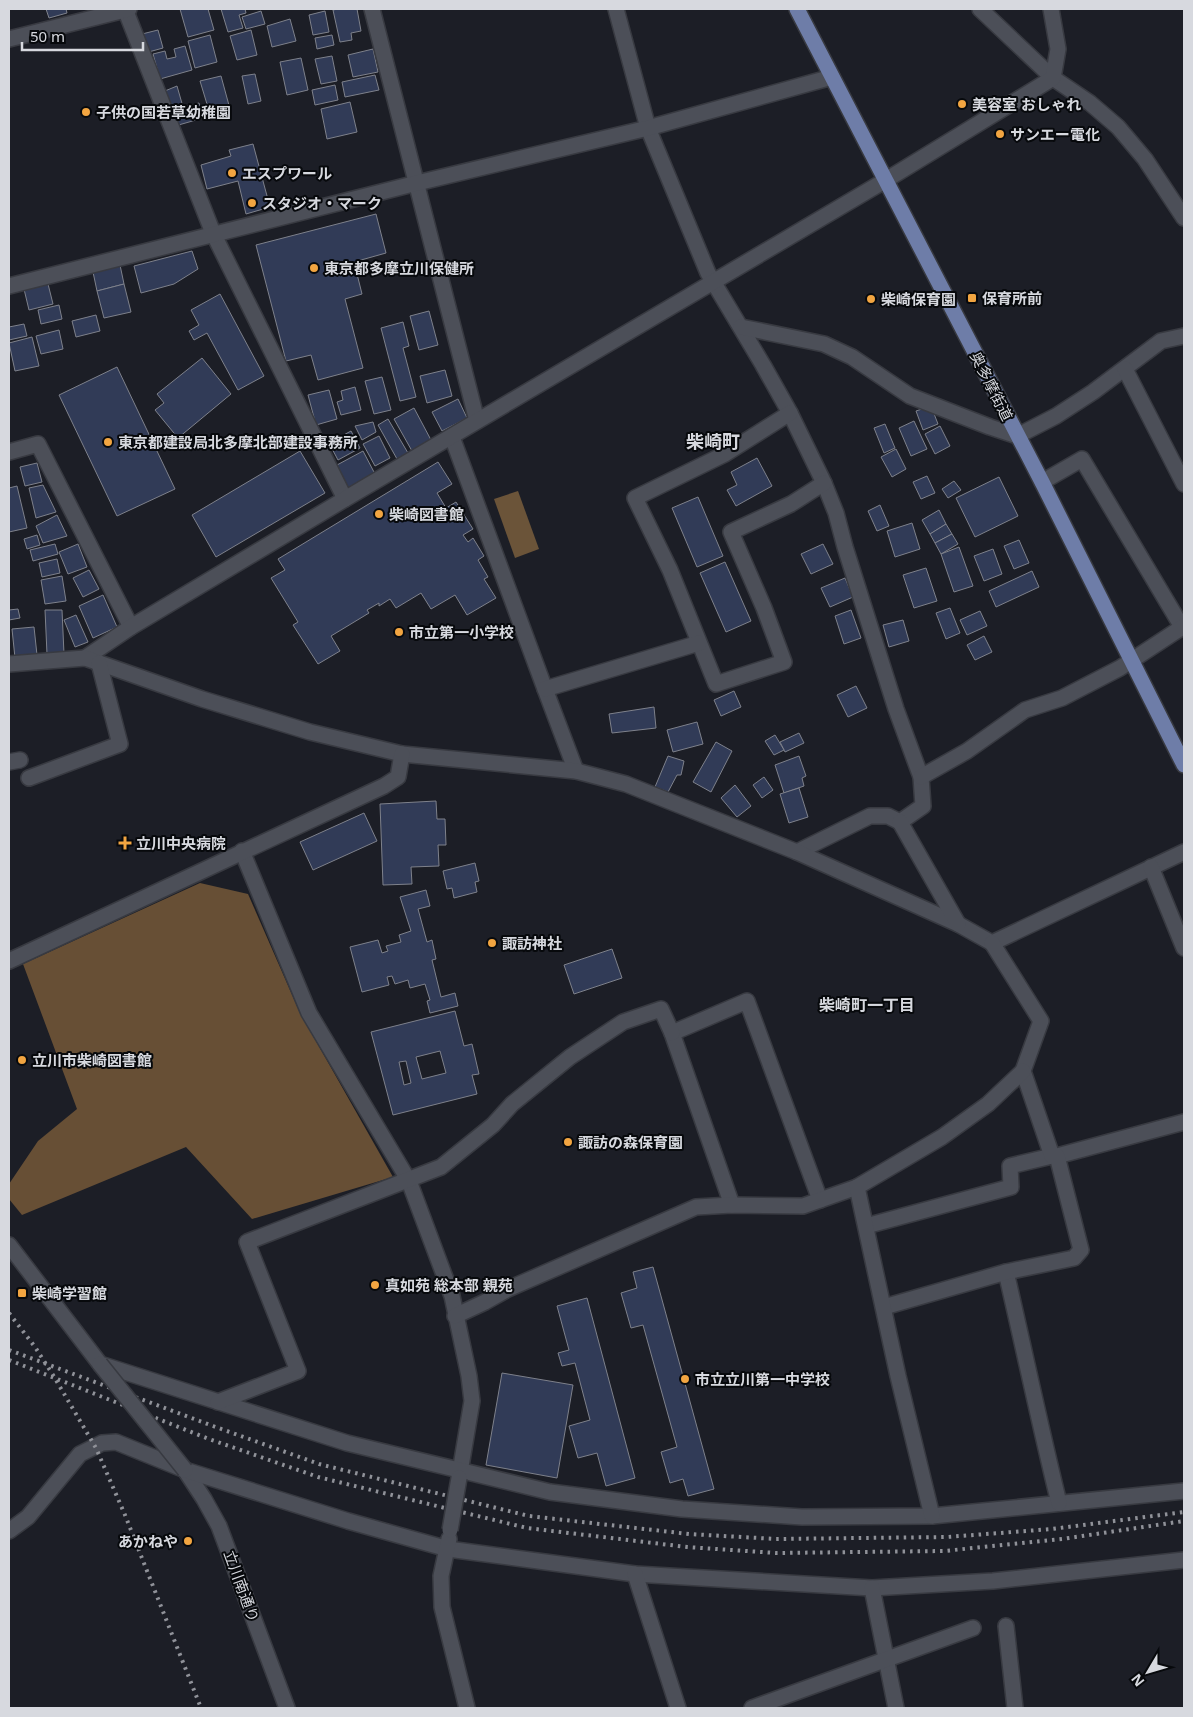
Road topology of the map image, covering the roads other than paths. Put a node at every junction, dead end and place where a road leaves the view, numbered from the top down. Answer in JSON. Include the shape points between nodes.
{"nodes":[{"id":1,"x":126,"y":9,"type":"edge"},
{"id":2,"x":372,"y":9,"type":"edge"},
{"id":3,"x":616,"y":9,"type":"edge"},
{"id":4,"x":796,"y":9,"type":"edge"},
{"id":5,"x":980,"y":9,"type":"edge"},
{"id":6,"x":1051,"y":9,"type":"edge"},
{"id":7,"x":9,"y":39,"type":"edge"},
{"id":8,"x":832,"y":77,"type":"junction"},
{"id":9,"x":1053,"y":78,"type":"junction"},
{"id":10,"x":648,"y":128,"type":"junction"},
{"id":11,"x":886,"y":180,"type":"junction"},
{"id":12,"x":417,"y":182,"type":"junction"},
{"id":13,"x":1184,"y":218,"type":"edge"},
{"id":14,"x":213,"y":233,"type":"junction"},
{"id":15,"x":713,"y":282,"type":"junction"},
{"id":16,"x":9,"y":286,"type":"edge"},
{"id":17,"x":741,"y":328,"type":"junction"},
{"id":18,"x":1184,"y":336,"type":"edge"},
{"id":19,"x":1125,"y":369,"type":"junction"},
{"id":20,"x":790,"y":413,"type":"junction"},
{"id":21,"x":477,"y":422,"type":"junction"},
{"id":22,"x":452,"y":436,"type":"junction"},
{"id":23,"x":1017,"y":436,"type":"junction"},
{"id":24,"x":9,"y":452,"type":"edge"},
{"id":25,"x":1042,"y":482,"type":"junction"},
{"id":26,"x":824,"y":483,"type":"junction"},
{"id":27,"x":1184,"y":484,"type":"edge"},
{"id":28,"x":345,"y":499,"type":"junction"},
{"id":29,"x":1183,"y":626,"type":"edge"},
{"id":30,"x":131,"y":627,"type":"junction"},
{"id":31,"x":699,"y":643,"type":"junction"},
{"id":32,"x":1132,"y":659,"type":"junction"},
{"id":33,"x":92,"y":660,"type":"junction"},
{"id":34,"x":9,"y":664,"type":"edge"},
{"id":35,"x":545,"y":689,"type":"junction"},
{"id":36,"x":402,"y":754,"type":"junction"},
{"id":37,"x":1184,"y":765,"type":"edge"},
{"id":38,"x":576,"y":771,"type":"junction"},
{"id":39,"x":921,"y":777,"type":"junction"},
{"id":40,"x":29,"y":778,"type":"dead end"},
{"id":41,"x":900,"y":822,"type":"junction"},
{"id":42,"x":242,"y":851,"type":"junction"},
{"id":43,"x":796,"y":852,"type":"junction"},
{"id":44,"x":1184,"y":852,"type":"edge"},
{"id":45,"x":1151,"y":867,"type":"junction"},
{"id":46,"x":958,"y":924,"type":"junction"},
{"id":47,"x":992,"y":943,"type":"junction"},
{"id":48,"x":1184,"y":948,"type":"edge"},
{"id":49,"x":9,"y":961,"type":"edge"},
{"id":50,"x":672,"y":1033,"type":"junction"},
{"id":51,"x":1024,"y":1071,"type":"junction"},
{"id":52,"x":1184,"y":1122,"type":"edge"},
{"id":53,"x":1055,"y":1156,"type":"junction"},
{"id":54,"x":409,"y":1181,"type":"junction"},
{"id":55,"x":857,"y":1187,"type":"junction"},
{"id":56,"x":820,"y":1200,"type":"junction"},
{"id":57,"x":732,"y":1205,"type":"junction"},
{"id":58,"x":866,"y":1226,"type":"junction"},
{"id":59,"x":9,"y":1244,"type":"edge"},
{"id":60,"x":1006,"y":1272,"type":"junction"},
{"id":61,"x":884,"y":1307,"type":"junction"},
{"id":62,"x":455,"y":1316,"type":"junction"},
{"id":63,"x":100,"y":1364,"type":"junction"},
{"id":64,"x":218,"y":1402,"type":"junction"},
{"id":65,"x":185,"y":1470,"type":"junction"},
{"id":66,"x":459,"y":1474,"type":"junction"},
{"id":67,"x":1184,"y":1491,"type":"edge"},
{"id":68,"x":1059,"y":1502,"type":"junction"},
{"id":69,"x":932,"y":1516,"type":"junction"},
{"id":70,"x":9,"y":1531,"type":"edge"},
{"id":71,"x":448,"y":1549,"type":"junction"},
{"id":72,"x":1184,"y":1560,"type":"edge"},
{"id":73,"x":636,"y":1574,"type":"junction"},
{"id":74,"x":872,"y":1588,"type":"junction"},
{"id":75,"x":1006,"y":1626,"type":"dead end"},
{"id":76,"x":973,"y":1628,"type":"dead end"},
{"id":77,"x":887,"y":1658,"type":"junction"},
{"id":78,"x":287,"y":1708,"type":"edge"},
{"id":79,"x":467,"y":1708,"type":"edge"},
{"id":80,"x":678,"y":1708,"type":"edge"},
{"id":81,"x":752,"y":1708,"type":"edge"},
{"id":82,"x":896,"y":1708,"type":"edge"},
{"id":83,"x":1015,"y":1708,"type":"edge"}],
"edges":[{"from":1,"to":7,"type":"street"},
{"from":1,"to":14,"type":"street"},
{"from":2,"to":12,"type":"street"},
{"from":3,"to":10,"type":"street"},
{"from":4,"to":8,"type":"main road","name":"奥多摩街道"},
{"from":5,"to":9,"type":"street"},
{"from":6,"to":9,"type":"street","via":[[1058,49]]},
{"from":8,"to":10,"type":"street"},
{"from":8,"to":11,"type":"main road","name":"奥多摩街道"},
{"from":9,"to":11,"type":"street"},
{"from":9,"to":13,"type":"street","via":[[1118,127]]},
{"from":10,"to":12,"type":"street"},
{"from":10,"to":15,"type":"street"},
{"from":11,"to":15,"type":"street"},
{"from":11,"to":23,"type":"main road","name":"奥多摩街道"},
{"from":12,"to":14,"type":"street"},
{"from":12,"to":21,"type":"street"},
{"from":14,"to":16,"type":"street"},
{"from":14,"to":28,"type":"street"},
{"from":15,"to":17,"type":"street"},
{"from":15,"to":21,"type":"street"},
{"from":17,"to":20,"type":"street"},
{"from":17,"to":23,"type":"street","via":[[824,344],[852,357],[910,396]]},
{"from":18,"to":19,"type":"street","via":[[1161,341]]},
{"from":19,"to":23,"type":"street","via":[[1056,416]]},
{"from":19,"to":27,"type":"street"},
{"from":20,"to":26,"type":"street"},
{"from":20,"to":31,"type":"street","via":[[725,454],[635,498],[670,570]]},
{"from":21,"to":22,"type":"street"},
{"from":22,"to":28,"type":"street"},
{"from":22,"to":35,"type":"street"},
{"from":23,"to":25,"type":"main road","name":"奥多摩街道"},
{"from":24,"to":30,"type":"street","via":[[38,444]]},
{"from":25,"to":29,"type":"street","via":[[1082,459]]},
{"from":25,"to":32,"type":"main road","name":"奥多摩街道"},
{"from":26,"to":31,"type":"street","via":[[791,504],[731,532],[784,662],[716,684]]},
{"from":26,"to":39,"type":"street"},
{"from":28,"to":30,"type":"street"},
{"from":29,"to":32,"type":"street"},
{"from":30,"to":33,"type":"street"},
{"from":31,"to":35,"type":"street"},
{"from":32,"to":37,"type":"main road","name":"奥多摩街道"},
{"from":32,"to":39,"type":"street","via":[[1062,698],[1026,710],[967,751]]},
{"from":33,"to":34,"type":"street"},
{"from":33,"to":36,"type":"street","via":[[202,699],[310,732]]},
{"from":33,"to":40,"type":"street","via":[[120,744]]},
{"from":35,"to":38,"type":"street"},
{"from":36,"to":38,"type":"street"},
{"from":36,"to":42,"type":"street","via":[[398,777],[384,786]]},
{"from":38,"to":43,"type":"street","via":[[626,784]]},
{"from":39,"to":41,"type":"street","via":[[923,806]]},
{"from":41,"to":43,"type":"street","via":[[888,816],[870,816]]},
{"from":41,"to":46,"type":"street"},
{"from":42,"to":49,"type":"street"},
{"from":42,"to":54,"type":"street","via":[[309,1013]]},
{"from":43,"to":46,"type":"street"},
{"from":44,"to":45,"type":"street"},
{"from":45,"to":47,"type":"street"},
{"from":45,"to":48,"type":"street"},
{"from":46,"to":47,"type":"street"},
{"from":47,"to":51,"type":"street","via":[[1041,1021]]},
{"from":50,"to":54,"type":"street","via":[[661,1009],[623,1022],[563,1063],[441,1167]]},
{"from":50,"to":56,"type":"street","via":[[747,1001]]},
{"from":50,"to":57,"type":"street"},
{"from":51,"to":53,"type":"street"},
{"from":51,"to":55,"type":"street","via":[[988,1104],[942,1137]]},
{"from":52,"to":53,"type":"street"},
{"from":53,"to":58,"type":"street","via":[[1010,1166],[1011,1187]]},
{"from":53,"to":60,"type":"street","via":[[1082,1250],[1074,1258]]},
{"from":54,"to":62,"type":"street","via":[[452,1296]]},
{"from":54,"to":64,"type":"street","via":[[248,1242],[298,1371]]},
{"from":55,"to":56,"type":"street"},
{"from":55,"to":58,"type":"street"},
{"from":56,"to":57,"type":"street","via":[[803,1206]]},
{"from":57,"to":62,"type":"street","via":[[696,1207],[508,1289]]},
{"from":58,"to":61,"type":"street"},
{"from":59,"to":63,"type":"street"},
{"from":60,"to":61,"type":"street"},
{"from":60,"to":68,"type":"street"},
{"from":61,"to":69,"type":"street"},
{"from":62,"to":66,"type":"street","via":[[472,1402]]},
{"from":63,"to":64,"type":"street"},
{"from":63,"to":65,"type":"street","name":"立川南通り","bridge":true},
{"from":64,"to":66,"type":"street"},
{"from":65,"to":70,"type":"street","via":[[116,1442],[102,1443],[80,1454],[28,1517]]},
{"from":65,"to":71,"type":"street"},
{"from":65,"to":78,"type":"street","name":"立川南通り","via":[[219,1526]]},
{"from":66,"to":69,"type":"street","via":[[550,1492],[682,1509],[802,1517]]},
{"from":66,"to":71,"type":"street","bridge":true},
{"from":67,"to":68,"type":"street"},
{"from":68,"to":69,"type":"street"},
{"from":71,"to":73,"type":"street"},
{"from":71,"to":79,"type":"street","via":[[441,1576],[442,1607]]},
{"from":72,"to":74,"type":"street","via":[[993,1581]]},
{"from":73,"to":74,"type":"street"},
{"from":73,"to":80,"type":"street"},
{"from":74,"to":77,"type":"street"},
{"from":75,"to":83,"type":"street"},
{"from":76,"to":77,"type":"street"},
{"from":77,"to":81,"type":"street"},
{"from":77,"to":82,"type":"street"}]}
